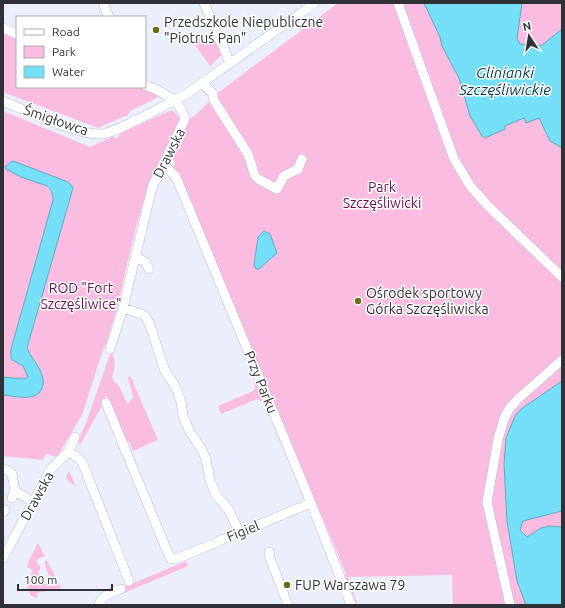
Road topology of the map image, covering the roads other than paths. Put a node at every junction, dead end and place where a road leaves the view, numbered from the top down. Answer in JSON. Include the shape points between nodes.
{"nodes":[{"id":1,"x":103,"y":3,"type":"edge"},
{"id":2,"x":204,"y":3,"type":"edge"},
{"id":3,"x":314,"y":3,"type":"edge"},
{"id":4,"x":398,"y":3,"type":"edge"},
{"id":5,"x":109,"y":16,"type":"edge"},
{"id":6,"x":3,"y":28,"type":"edge"},
{"id":7,"x":16,"y":34,"type":"edge"},
{"id":8,"x":230,"y":63,"type":"junction"},
{"id":9,"x":146,"y":85,"type":"edge"},
{"id":10,"x":208,"y":92,"type":"junction"},
{"id":11,"x":3,"y":101,"type":"edge"},
{"id":12,"x":174,"y":101,"type":"junction"},
{"id":13,"x":302,"y":159,"type":"dead end"},
{"id":14,"x":163,"y":164,"type":"junction"},
{"id":15,"x":135,"y":256,"type":"junction"},
{"id":16,"x":149,"y":269,"type":"dead end"},
{"id":17,"x":562,"y":277,"type":"edge"},
{"id":18,"x":125,"y":309,"type":"junction"},
{"id":19,"x":110,"y":349,"type":"dead end"},
{"id":20,"x":562,"y":360,"type":"edge"},
{"id":21,"x":106,"y":403,"type":"dead end"},
{"id":22,"x":75,"y":437,"type":"dead end"},
{"id":23,"x":68,"y":452,"type":"junction"},
{"id":24,"x":3,"y":469,"type":"edge"},
{"id":25,"x":33,"y":502,"type":"junction"},
{"id":26,"x":311,"y":503,"type":"junction"},
{"id":27,"x":239,"y":532,"type":"junction"},
{"id":28,"x":269,"y":552,"type":"dead end"},
{"id":29,"x":3,"y":558,"type":"edge"},
{"id":30,"x":129,"y":581,"type":"dead end"},
{"id":31,"x":121,"y":589,"type":"dead end"},
{"id":32,"x":99,"y":605,"type":"edge"},
{"id":33,"x":288,"y":605,"type":"edge"},
{"id":34,"x":351,"y":605,"type":"edge"},
{"id":35,"x":510,"y":605,"type":"edge"}],
"edges":[{"from":1,"to":5,"type":"street"},
{"from":2,"to":8,"type":"street"},
{"from":3,"to":8,"type":"street"},
{"from":4,"to":17,"type":"street","via":[[454,159],[479,198]]},
{"from":6,"to":7,"type":"street"},
{"from":8,"to":10,"type":"street"},
{"from":9,"to":12,"type":"street"},
{"from":10,"to":12,"type":"street"},
{"from":10,"to":13,"type":"street","via":[[248,154],[253,171],[260,180],[277,189],[284,176],[298,169]]},
{"from":11,"to":12,"type":"street","name":"Śmigłowca","via":[[82,132],[97,134],[126,125]]},
{"from":12,"to":14,"type":"street","name":"Drawska","via":[[185,119]]},
{"from":14,"to":15,"type":"street","name":"Drawska","via":[[152,188]]},
{"from":14,"to":26,"type":"street","name":"Przy Parku","via":[[176,177]]},
{"from":15,"to":16,"type":"street","via":[[145,262]]},
{"from":15,"to":18,"type":"street","name":"Drawska"},
{"from":18,"to":19,"type":"street","name":"Drawska"},
{"from":18,"to":27,"type":"street","via":[[145,316],[150,325],[165,371],[181,401],[183,416],[206,459],[216,495],[229,510]]},
{"from":20,"to":35,"type":"street","via":[[509,409],[497,446],[487,502]]},
{"from":21,"to":27,"type":"street","name":"Figiel","via":[[171,559]]},
{"from":22,"to":23,"type":"street","name":"Drawska"},
{"from":23,"to":25,"type":"street","name":"Drawska","via":[[50,469]]},
{"from":23,"to":30,"type":"street","via":[[79,458],[83,464]]},
{"from":24,"to":25,"type":"street","via":[[12,474],[13,494]]},
{"from":25,"to":29,"type":"street","name":"Drawska"},
{"from":26,"to":27,"type":"street","name":"Figiel"},
{"from":26,"to":34,"type":"street","name":"Przy Parku"},
{"from":28,"to":33,"type":"street"},
{"from":31,"to":32,"type":"street","via":[[100,599]]}]}
